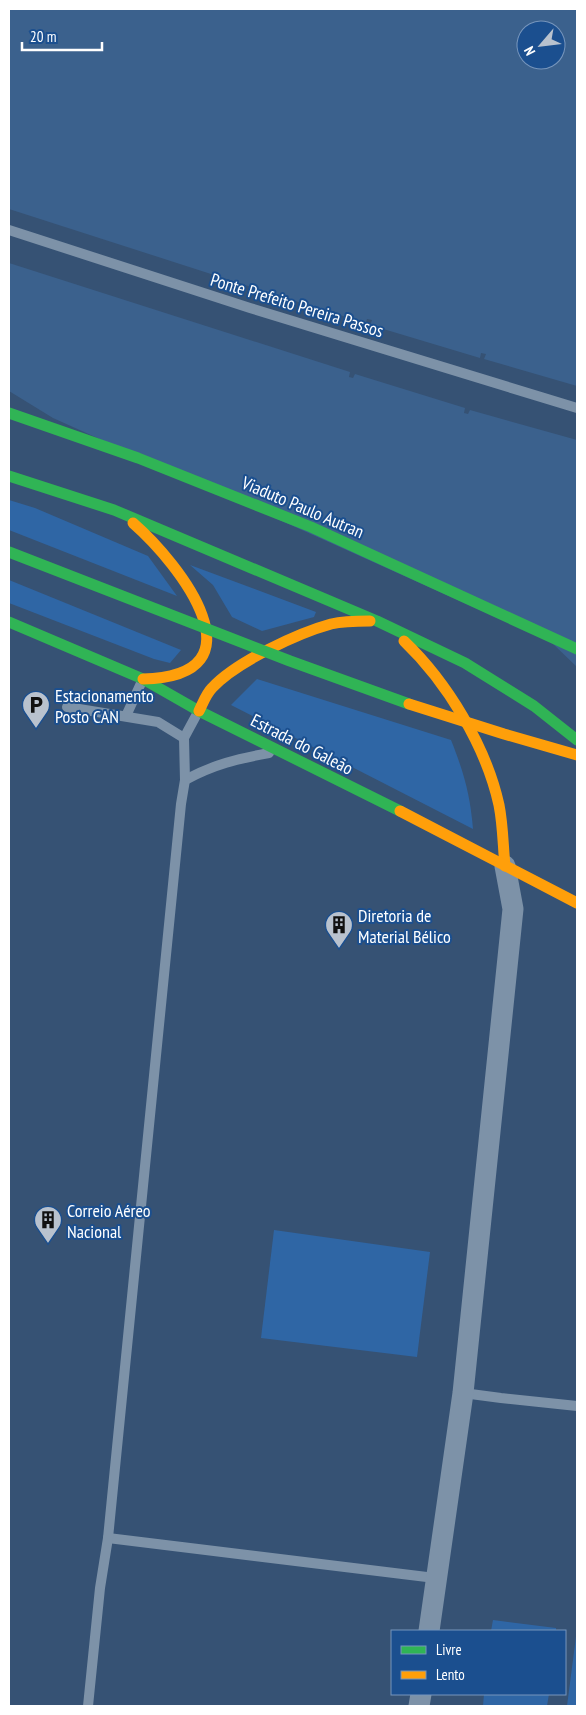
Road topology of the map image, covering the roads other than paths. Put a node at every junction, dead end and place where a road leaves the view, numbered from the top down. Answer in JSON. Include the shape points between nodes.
{"nodes":[{"id":1,"x":9,"y":230,"type":"edge"},
{"id":2,"x":577,"y":408,"type":"edge"},
{"id":3,"x":9,"y":413,"type":"edge"},
{"id":4,"x":9,"y":476,"type":"edge"},
{"id":5,"x":114,"y":510,"type":"junction"},
{"id":6,"x":9,"y":552,"type":"edge"},
{"id":7,"x":9,"y":622,"type":"edge"},
{"id":8,"x":381,"y":623,"type":"junction"},
{"id":9,"x":577,"y":649,"type":"edge"},
{"id":10,"x":143,"y":679,"type":"junction"},
{"id":11,"x":67,"y":707,"type":"dead end"},
{"id":12,"x":199,"y":711,"type":"junction"},
{"id":13,"x":126,"y":716,"type":"junction"},
{"id":14,"x":184,"y":738,"type":"junction"},
{"id":15,"x":577,"y":740,"type":"edge"},
{"id":16,"x":279,"y":752,"type":"junction"},
{"id":17,"x":577,"y":755,"type":"edge"},
{"id":18,"x":185,"y":780,"type":"junction"},
{"id":19,"x":505,"y":866,"type":"junction"},
{"id":20,"x":577,"y":903,"type":"edge"},
{"id":21,"x":463,"y":1393,"type":"junction"},
{"id":22,"x":577,"y":1406,"type":"edge"},
{"id":23,"x":108,"y":1538,"type":"junction"},
{"id":24,"x":435,"y":1578,"type":"junction"},
{"id":25,"x":428,"y":1630,"type":"edge"},
{"id":26,"x":88,"y":1706,"type":"edge"}],
"edges":[{"from":1,"to":2,"type":"lane","name":"Ponte Prefeito Pereira Passos"},
{"from":3,"to":9,"type":"street","name":"Viaduto Paulo Autran","via":[[138,458],[311,527]]},
{"from":4,"to":5,"type":"street"},
{"from":5,"to":8,"type":"street"},
{"from":5,"to":10,"type":"street","via":[[136,526],[170,562],[193,594],[207,628],[204,652],[195,664],[172,677]]},
{"from":6,"to":17,"type":"street","bridge":true,"via":[[409,705]]},
{"from":7,"to":10,"type":"street","name":"Estrada do Galeão"},
{"from":8,"to":12,"type":"street","via":[[350,621],[314,629],[238,667],[212,688]]},
{"from":8,"to":15,"type":"street","via":[[465,663],[534,706]]},
{"from":8,"to":19,"type":"street","via":[[414,649],[434,672],[486,764],[498,800]]},
{"from":10,"to":12,"type":"street","name":"Estrada do Galeão"},
{"from":10,"to":13,"type":"lane"},
{"from":11,"to":13,"type":"lane"},
{"from":12,"to":14,"type":"lane"},
{"from":12,"to":16,"type":"street","name":"Estrada do Galeão"},
{"from":13,"to":14,"type":"lane","via":[[158,722]]},
{"from":14,"to":18,"type":"lane"},
{"from":16,"to":18,"type":"lane","via":[[232,760]]},
{"from":16,"to":19,"type":"street","name":"Estrada do Galeão"},
{"from":18,"to":23,"type":"lane"},
{"from":19,"to":20,"type":"street","name":"Estrada do Galeão"},
{"from":19,"to":21,"type":"street","via":[[512,909]]},
{"from":21,"to":22,"type":"lane"},
{"from":21,"to":24,"type":"street"},
{"from":23,"to":24,"type":"lane"},
{"from":23,"to":26,"type":"lane"},
{"from":24,"to":25,"type":"street"}]}
